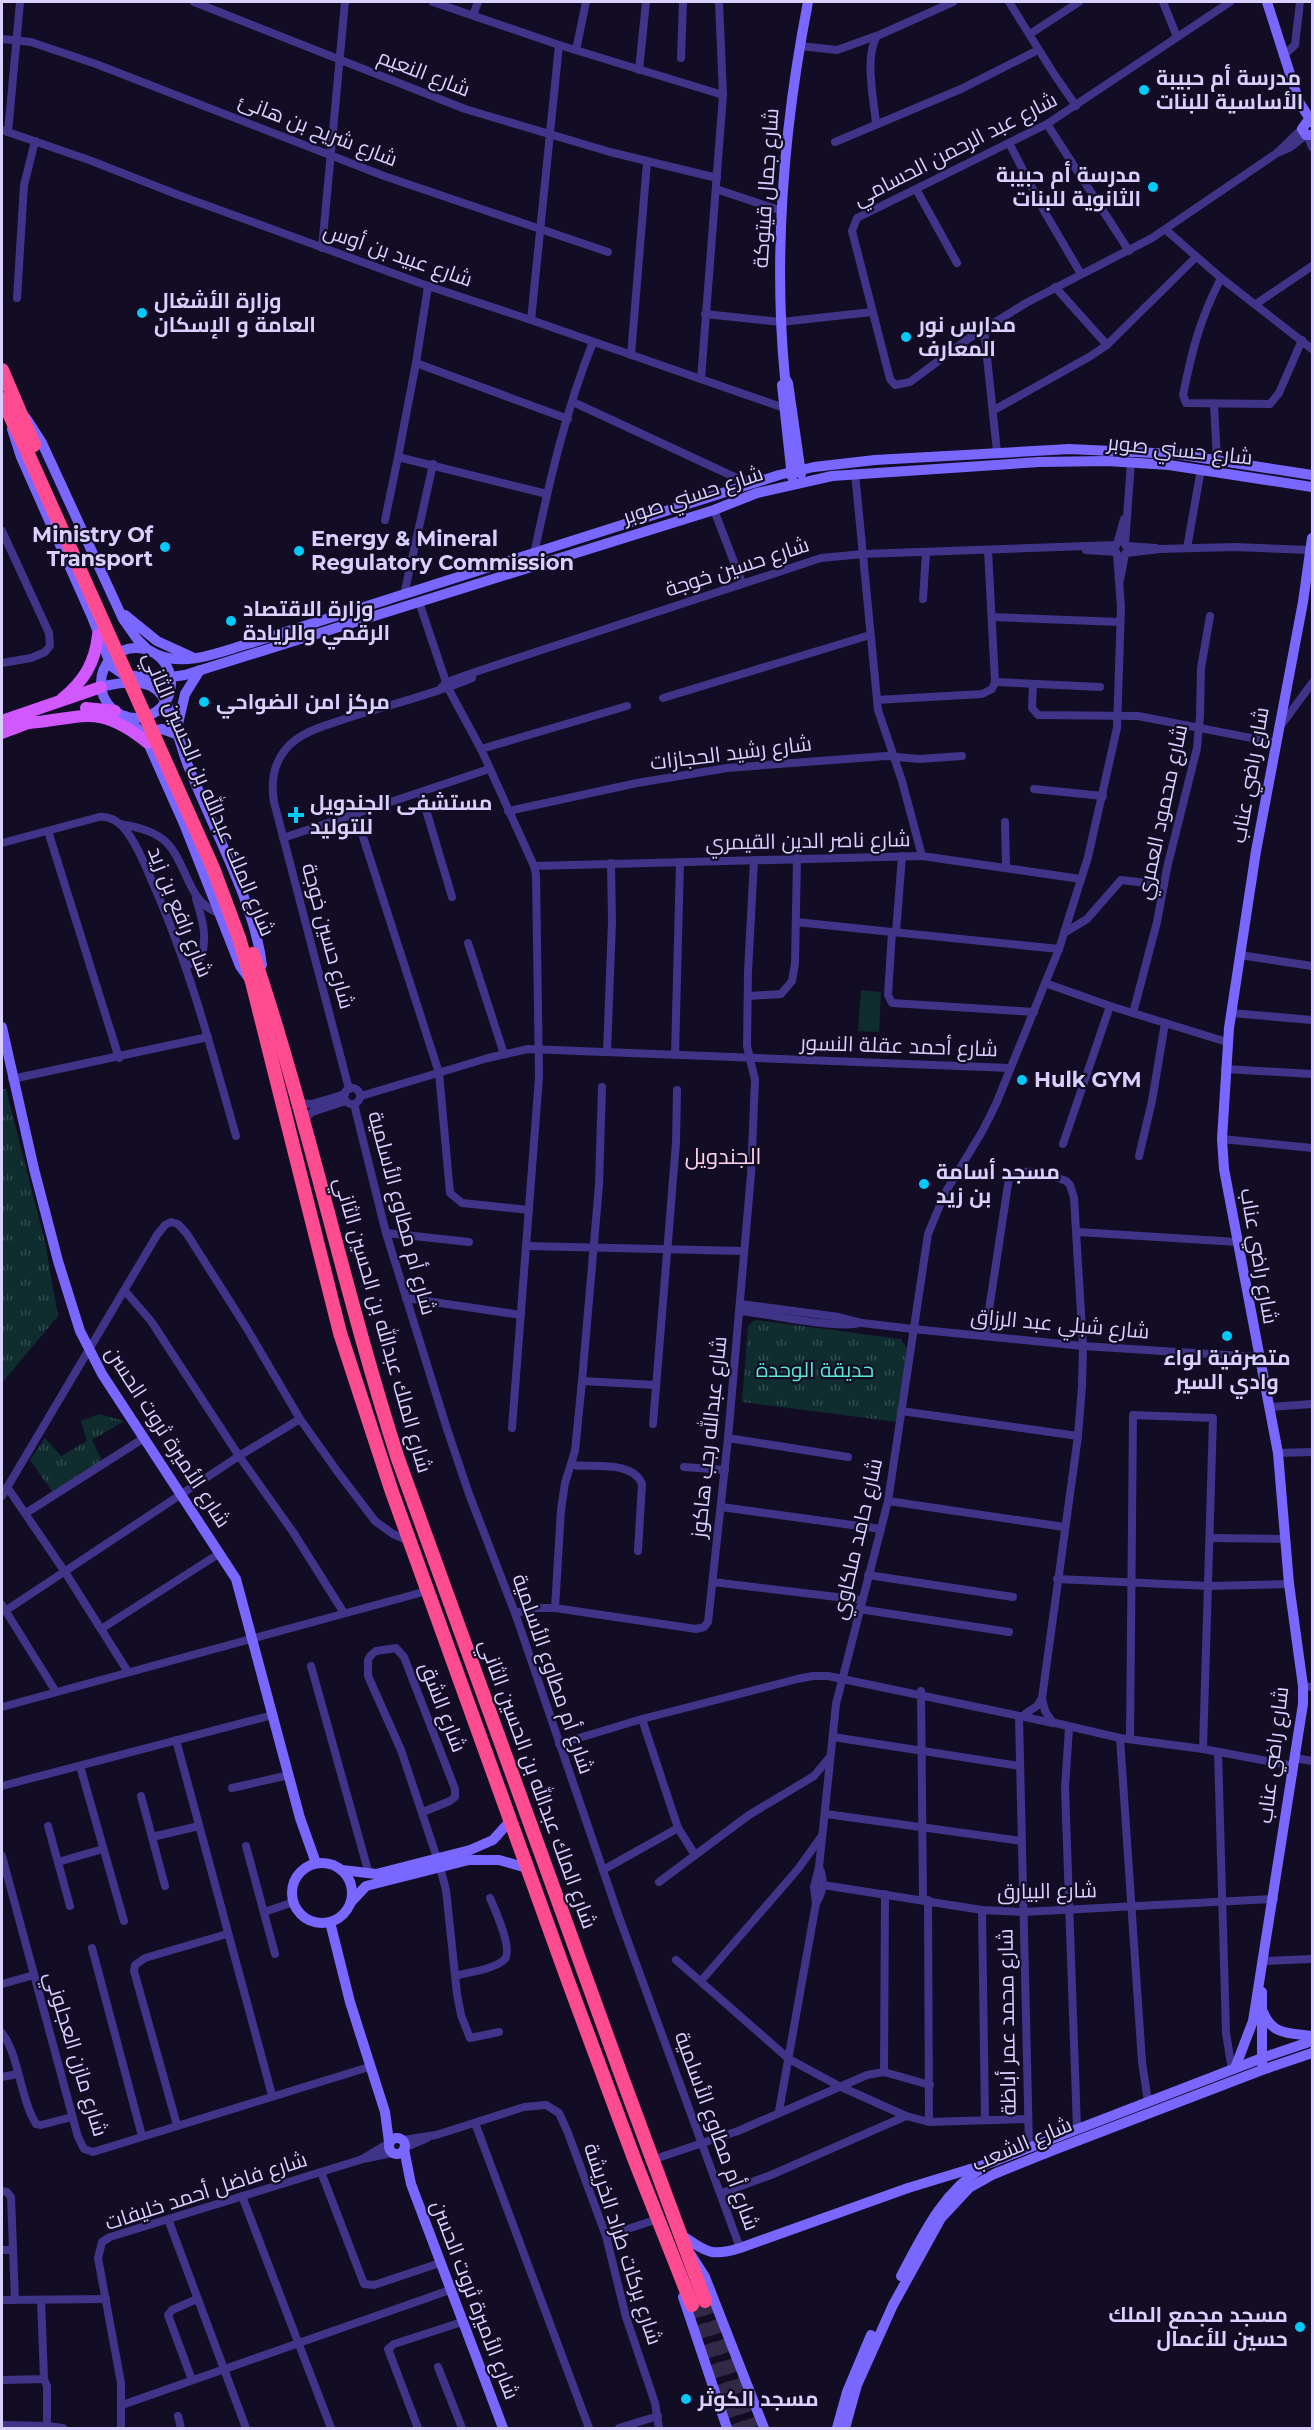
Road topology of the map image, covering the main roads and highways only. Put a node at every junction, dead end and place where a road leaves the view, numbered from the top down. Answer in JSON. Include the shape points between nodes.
{"nodes":[{"id":1,"x":2,"y":370,"type":"edge"},
{"id":2,"x":2,"y":399,"type":"edge"},
{"id":3,"x":14,"y":413,"type":"junction"},
{"id":4,"x":97,"y":632,"type":"road end"},
{"id":5,"x":101,"y":687,"type":"road end"},
{"id":6,"x":56,"y":704,"type":"junction"},
{"id":7,"x":120,"y":714,"type":"road end"},
{"id":8,"x":2,"y":721,"type":"edge"},
{"id":9,"x":29,"y":723,"type":"junction"},
{"id":10,"x":2,"y":733,"type":"edge"},
{"id":11,"x":148,"y":743,"type":"road end"},
{"id":12,"x":257,"y":980,"type":"junction"}],
"edges":[{"from":1,"to":3,"type":"highway","name":"شارع الملك عبدالله بن الحسين الثاني"},
{"from":2,"to":3,"type":"highway","name":"شارع الملك عبدالله بن الحسين الثاني"},
{"from":3,"to":12,"type":"highway","name":"شارع الملك عبدالله بن الحسين الثاني","bridge":true,"via":[[243,936]]},
{"from":4,"to":6,"type":"main road","via":[[95,656],[88,671]]},
{"from":5,"to":6,"type":"main road"},
{"from":6,"to":8,"type":"main road"},
{"from":7,"to":9,"type":"main road","via":[[101,708],[81,708]]},
{"from":9,"to":10,"type":"main road"},
{"from":9,"to":11,"type":"main road","via":[[94,715],[128,728]]},
{"from":12,"to":12,"type":"highway","name":"شارع الملك عبدالله بن الحسين الثاني","via":[[298,1103],[343,1275],[398,1459],[656,2158],[689,2253],[699,2303],[674,2259],[658,2219],[392,1491],[340,1332]]}]}
